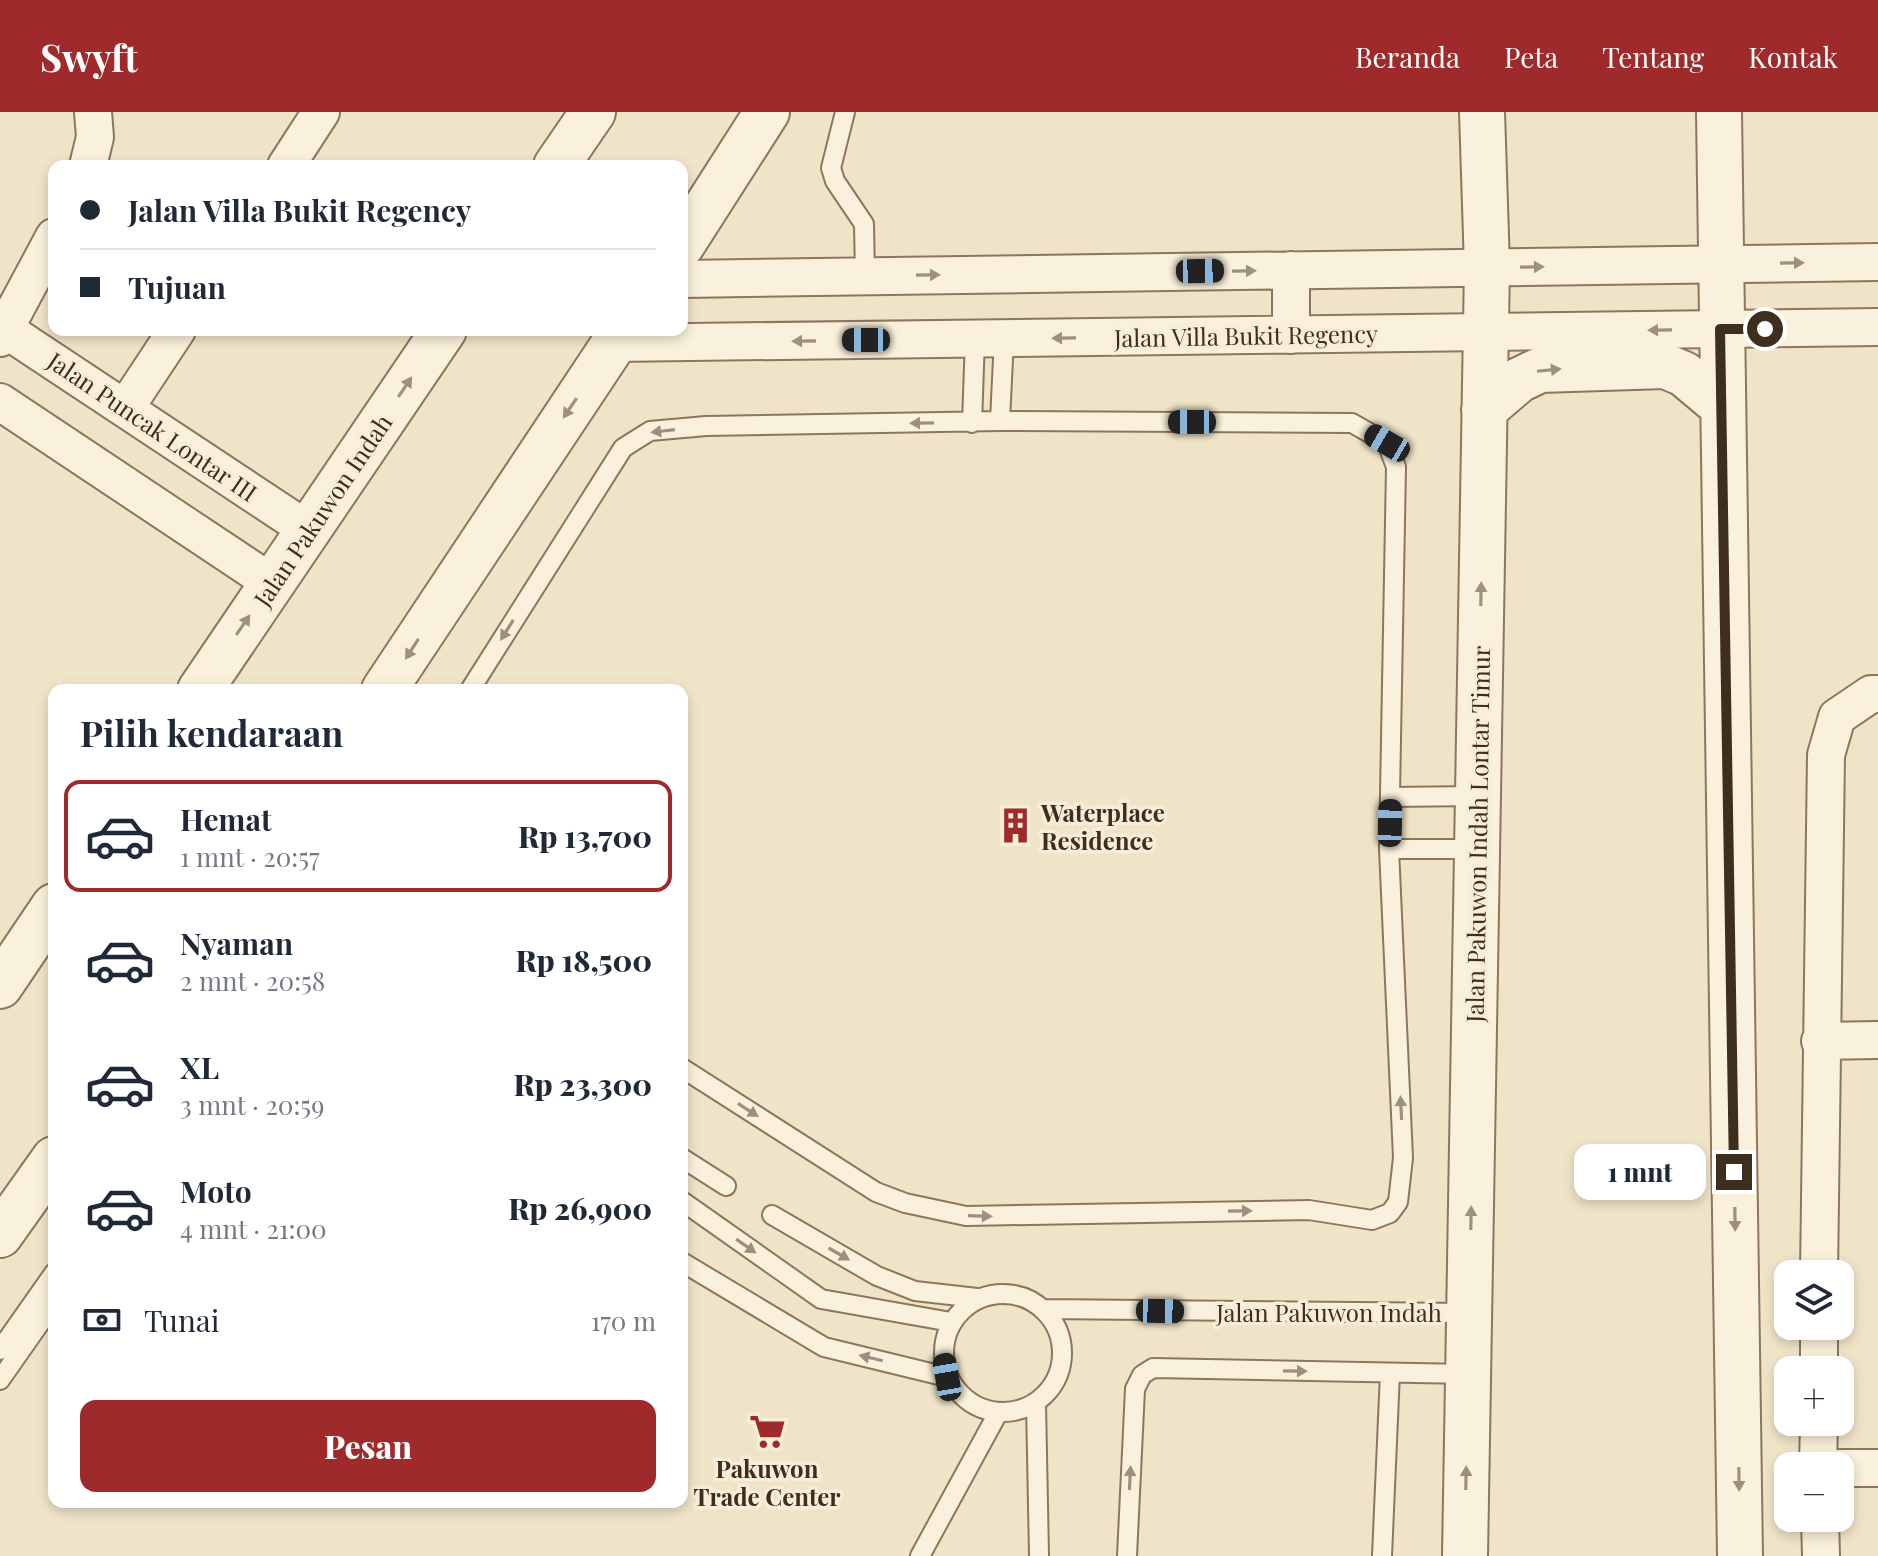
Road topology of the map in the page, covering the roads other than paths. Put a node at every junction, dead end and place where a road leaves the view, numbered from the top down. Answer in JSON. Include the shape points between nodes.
{"nodes":[{"id":1,"x":93,"y":112,"type":"edge"},
{"id":2,"x":321,"y":112,"type":"edge"},
{"id":3,"x":593,"y":112,"type":"edge"},
{"id":4,"x":767,"y":112,"type":"edge"},
{"id":5,"x":845,"y":112,"type":"edge"},
{"id":6,"x":1482,"y":112,"type":"edge"},
{"id":7,"x":1719,"y":112,"type":"edge"},
{"id":8,"x":89,"y":160,"type":"edge"},
{"id":9,"x":290,"y":160,"type":"edge"},
{"id":10,"x":560,"y":160,"type":"edge"},
{"id":11,"x":688,"y":236,"type":"edge"},
{"id":12,"x":48,"y":248,"type":"edge"},
{"id":13,"x":1878,"y":262,"type":"edge"},
{"id":14,"x":1720,"y":264,"type":"junction"},
{"id":15,"x":1487,"y":267,"type":"junction"},
{"id":16,"x":1291,"y":270,"type":"junction"},
{"id":17,"x":865,"y":276,"type":"junction"},
{"id":18,"x":688,"y":279,"type":"edge"},
{"id":19,"x":1878,"y":327,"type":"edge"},
{"id":20,"x":1720,"y":329,"type":"junction"},
{"id":21,"x":1486,"y":332,"type":"junction"},
{"id":22,"x":3,"y":334,"type":"edge"},
{"id":23,"x":1291,"y":335,"type":"junction"},
{"id":24,"x":173,"y":336,"type":"edge"},
{"id":25,"x":440,"y":336,"type":"edge"},
{"id":26,"x":618,"y":337,"type":"edge"},
{"id":27,"x":989,"y":339,"type":"junction"},
{"id":28,"x":0,"y":402,"type":"edge"},
{"id":29,"x":1721,"y":405,"type":"junction"},
{"id":30,"x":126,"y":407,"type":"junction"},
{"id":31,"x":1484,"y":410,"type":"junction"},
{"id":32,"x":1000,"y":421,"type":"junction"},
{"id":33,"x":972,"y":423,"type":"junction"},
{"id":34,"x":308,"y":530,"type":"junction"},
{"id":35,"x":272,"y":583,"type":"junction"},
{"id":36,"x":204,"y":684,"type":"edge"},
{"id":37,"x":388,"y":684,"type":"edge"},
{"id":38,"x":474,"y":684,"type":"edge"},
{"id":39,"x":1878,"y":694,"type":"edge"},
{"id":40,"x":1477,"y":796,"type":"junction"},
{"id":41,"x":1390,"y":797,"type":"junction"},
{"id":42,"x":1389,"y":849,"type":"junction"},
{"id":43,"x":1477,"y":849,"type":"junction"},
{"id":44,"x":48,"y":915,"type":"edge"},
{"id":45,"x":0,"y":986,"type":"edge"},
{"id":46,"x":1878,"y":1040,"type":"edge"},
{"id":47,"x":1820,"y":1041,"type":"junction"},
{"id":48,"x":688,"y":1072,"type":"edge"},
{"id":49,"x":688,"y":1162,"type":"edge"},
{"id":50,"x":48,"y":1167,"type":"edge"},
{"id":51,"x":726,"y":1186,"type":"dead end"},
{"id":52,"x":688,"y":1205,"type":"edge"},
{"id":53,"x":772,"y":1215,"type":"dead end"},
{"id":54,"x":0,"y":1235,"type":"edge"},
{"id":55,"x":1819,"y":1260,"type":"edge"},
{"id":56,"x":688,"y":1266,"type":"edge"},
{"id":57,"x":48,"y":1282,"type":"edge"},
{"id":58,"x":977,"y":1298,"type":"junction"},
{"id":59,"x":1044,"y":1309,"type":"junction"},
{"id":60,"x":48,"y":1312,"type":"edge"},
{"id":61,"x":1469,"y":1313,"type":"junction"},
{"id":62,"x":951,"y":1322,"type":"junction"},
{"id":63,"x":0,"y":1350,"type":"edge"},
{"id":64,"x":1390,"y":1373,"type":"junction"},
{"id":65,"x":1468,"y":1374,"type":"junction"},
{"id":66,"x":947,"y":1377,"type":"junction"},
{"id":67,"x":0,"y":1380,"type":"edge"},
{"id":68,"x":1036,"y":1403,"type":"junction"},
{"id":69,"x":998,"y":1413,"type":"junction"},
{"id":70,"x":1854,"y":1468,"type":"edge"},
{"id":71,"x":1878,"y":1468,"type":"edge"},
{"id":72,"x":1820,"y":1532,"type":"edge"},
{"id":73,"x":920,"y":1556,"type":"edge"},
{"id":74,"x":1039,"y":1556,"type":"edge"},
{"id":75,"x":1127,"y":1556,"type":"edge"},
{"id":76,"x":1382,"y":1556,"type":"edge"},
{"id":77,"x":1465,"y":1556,"type":"edge"},
{"id":78,"x":1740,"y":1556,"type":"edge"},
{"id":79,"x":1821,"y":1556,"type":"edge"}],
"edges":[{"from":1,"to":8,"type":"street"},
{"from":2,"to":9,"type":"street"},
{"from":3,"to":10,"type":"street"},
{"from":4,"to":11,"type":"street"},
{"from":5,"to":17,"type":"lane","via":[[831,168],[864,224]]},
{"from":6,"to":15,"type":"street","name":"Jalan Pakuwon Indah Lontar Timur"},
{"from":7,"to":14,"type":"street"},
{"from":12,"to":22,"type":"street"},
{"from":14,"to":13,"type":"street","one_way":true},
{"from":15,"to":14,"type":"street","one_way":true},
{"from":14,"to":20,"type":"street"},
{"from":15,"to":16,"type":"street"},
{"from":15,"to":21,"type":"street","name":"Jalan Pakuwon Indah Lontar Timur"},
{"from":17,"to":16,"type":"street","one_way":true},
{"from":16,"to":23,"type":"street"},
{"from":17,"to":18,"type":"street"},
{"from":19,"to":20,"type":"street","name":"Jalan Villa Bukit Regency"},
{"from":20,"to":21,"type":"street","name":"Jalan Villa Bukit Regency","one_way":true},
{"from":20,"to":29,"type":"street"},
{"from":21,"to":23,"type":"street","name":"Jalan Villa Bukit Regency"},
{"from":21,"to":31,"type":"street","name":"Jalan Pakuwon Indah Lontar Timur"},
{"from":22,"to":30,"type":"street","name":"Jalan Puncak Lontar III"},
{"from":23,"to":27,"type":"street","name":"Jalan Villa Bukit Regency","one_way":true},
{"from":24,"to":30,"type":"street"},
{"from":34,"to":25,"type":"street","name":"Jalan Pakuwon Indah","one_way":true},
{"from":27,"to":26,"type":"street","name":"Jalan Villa Bukit Regency","one_way":true},
{"from":26,"to":37,"type":"street","one_way":true},
{"from":27,"to":32,"type":"lane"},
{"from":27,"to":33,"type":"lane"},
{"from":28,"to":35,"type":"street"},
{"from":31,"to":29,"type":"street","one_way":true,"via":[[1519,380],[1540,370],[1665,366],[1684,374]]},
{"from":29,"to":78,"type":"street","one_way":true},
{"from":30,"to":34,"type":"street","name":"Jalan Puncak Lontar III"},
{"from":40,"to":31,"type":"street","name":"Jalan Pakuwon Indah Lontar Timur","one_way":true},
{"from":32,"to":33,"type":"lane"},
{"from":32,"to":41,"type":"lane","via":[[1352,423],[1387,443],[1396,467]]},
{"from":33,"to":38,"type":"lane","one_way":true,"via":[[650,431],[623,448]]},
{"from":34,"to":35,"type":"street","name":"Jalan Pakuwon Indah"},
{"from":36,"to":35,"type":"street","name":"Jalan Pakuwon Indah","one_way":true},
{"from":39,"to":47,"type":"street","via":[[1837,717],[1826,755]]},
{"from":40,"to":41,"type":"lane"},
{"from":40,"to":43,"type":"street","name":"Jalan Pakuwon Indah Lontar Timur"},
{"from":41,"to":42,"type":"lane"},
{"from":42,"to":43,"type":"lane"},
{"from":48,"to":42,"type":"lane","one_way":true,"via":[[876,1192],[905,1203],[966,1216],[1309,1210],[1372,1220],[1390,1213],[1398,1202],[1403,1158]]},
{"from":61,"to":43,"type":"street","name":"Jalan Pakuwon Indah Lontar Timur","one_way":true},
{"from":44,"to":45,"type":"street"},
{"from":46,"to":47,"type":"street"},
{"from":47,"to":55,"type":"street"},
{"from":49,"to":51,"type":"lane"},
{"from":50,"to":54,"type":"street"},
{"from":52,"to":62,"type":"lane","one_way":true,"via":[[821,1299]]},
{"from":53,"to":58,"type":"lane","one_way":true,"via":[[877,1276],[915,1291]]},
{"from":66,"to":56,"type":"lane","one_way":true,"via":[[824,1347]]},
{"from":57,"to":63,"type":"lane"},
{"from":58,"to":59,"type":"lane","via":[[1000,1293],[1024,1296]]},
{"from":58,"to":62,"type":"lane"},
{"from":59,"to":61,"type":"lane","name":"Jalan Pakuwon Indah"},
{"from":59,"to":68,"type":"lane","via":[[1058,1328],[1063,1351],[1051,1389]]},
{"from":60,"to":67,"type":"lane"},
{"from":61,"to":65,"type":"street","name":"Jalan Pakuwon Indah Lontar Timur"},
{"from":62,"to":66,"type":"lane","via":[[942,1349]]},
{"from":64,"to":65,"type":"lane"},
{"from":75,"to":64,"type":"lane","one_way":true,"via":[[1135,1389],[1142,1375],[1153,1368]]},
{"from":64,"to":76,"type":"lane"},
{"from":77,"to":65,"type":"street","name":"Jalan Pakuwon Indah Lontar Timur","one_way":true},
{"from":66,"to":69,"type":"lane","via":[[968,1401]]},
{"from":68,"to":69,"type":"lane"},
{"from":68,"to":74,"type":"lane"},
{"from":69,"to":73,"type":"lane"},
{"from":70,"to":71,"type":"street"},
{"from":72,"to":79,"type":"street"}]}
